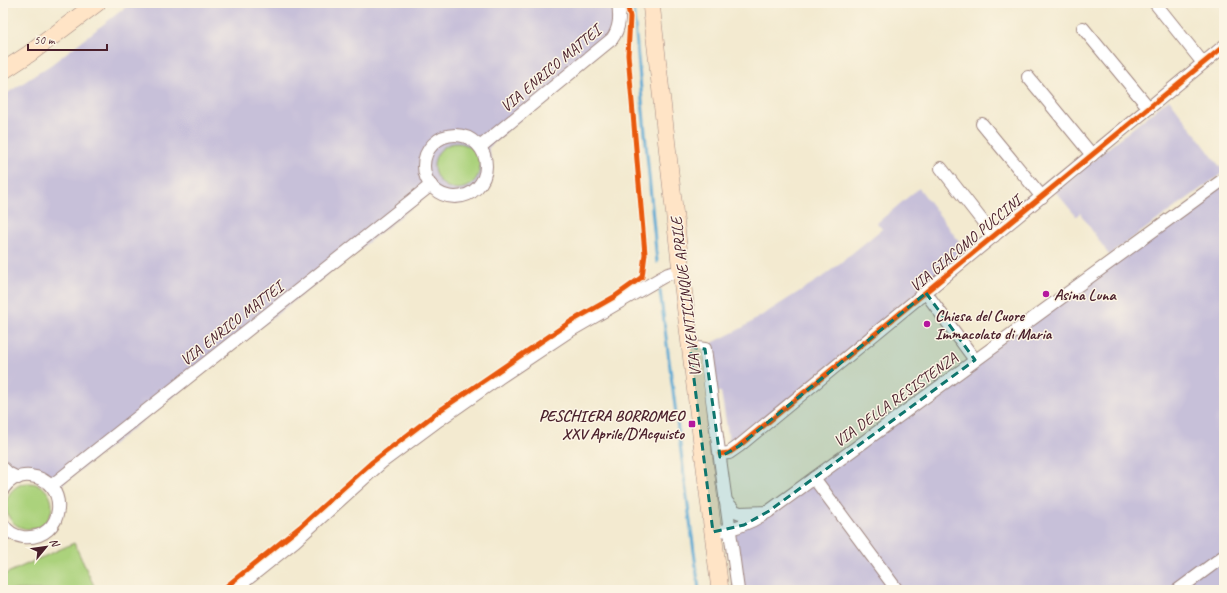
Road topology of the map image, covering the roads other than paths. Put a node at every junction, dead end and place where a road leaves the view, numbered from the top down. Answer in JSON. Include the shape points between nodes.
{"nodes":[{"id":1,"x":84,"y":3,"type":"edge"},
{"id":2,"x":97,"y":3,"type":"edge"},
{"id":3,"x":618,"y":3,"type":"edge"},
{"id":4,"x":651,"y":3,"type":"edge"},
{"id":5,"x":1155,"y":3,"type":"edge"},
{"id":6,"x":1082,"y":28,"type":"dead end"},
{"id":7,"x":1224,"y":46,"type":"edge"},
{"id":8,"x":3,"y":61,"type":"edge"},
{"id":9,"x":1203,"y":63,"type":"junction"},
{"id":10,"x":3,"y":71,"type":"edge"},
{"id":11,"x":1028,"y":77,"type":"dead end"},
{"id":12,"x":1149,"y":108,"type":"junction"},
{"id":13,"x":982,"y":124,"type":"dead end"},
{"id":14,"x":480,"y":147,"type":"junction"},
{"id":15,"x":1092,"y":155,"type":"junction"},
{"id":16,"x":941,"y":168,"type":"dead end"},
{"id":17,"x":1222,"y":184,"type":"edge"},
{"id":18,"x":431,"y":185,"type":"junction"},
{"id":19,"x":1042,"y":196,"type":"junction"},
{"id":20,"x":994,"y":236,"type":"junction"},
{"id":21,"x":681,"y":271,"type":"junction"},
{"id":22,"x":926,"y":293,"type":"junction"},
{"id":23,"x":975,"y":360,"type":"junction"},
{"id":24,"x":712,"y":453,"type":"junction"},
{"id":25,"x":3,"y":468,"type":"edge"},
{"id":26,"x":18,"y":478,"type":"junction"},
{"id":27,"x":814,"y":478,"type":"junction"},
{"id":28,"x":50,"y":486,"type":"junction"},
{"id":29,"x":3,"y":489,"type":"edge"},
{"id":30,"x":727,"y":502,"type":"junction"},
{"id":31,"x":769,"y":511,"type":"junction"},
{"id":32,"x":4,"y":526,"type":"edge"},
{"id":33,"x":731,"y":529,"type":"junction"},
{"id":34,"x":713,"y":532,"type":"junction"},
{"id":35,"x":1224,"y":556,"type":"edge"},
{"id":36,"x":234,"y":590,"type":"edge"},
{"id":37,"x":720,"y":590,"type":"edge"},
{"id":38,"x":738,"y":590,"type":"edge"},
{"id":39,"x":897,"y":590,"type":"edge"},
{"id":40,"x":1178,"y":590,"type":"edge"}],
"edges":[{"from":1,"to":8,"type":"main road"},
{"from":2,"to":10,"type":"main road"},
{"from":3,"to":14,"type":"street","name":"VIA ENRICO MATTEI","via":[[619,21],[612,40]]},
{"from":4,"to":21,"type":"main road","name":"VIA VENTICINQUE APRILE"},
{"from":5,"to":9,"type":"street"},
{"from":6,"to":12,"type":"street"},
{"from":7,"to":9,"type":"street","name":"VIA GIACOMO PUCCINI"},
{"from":9,"to":12,"type":"street","name":"VIA GIACOMO PUCCINI"},
{"from":11,"to":15,"type":"street"},
{"from":12,"to":15,"type":"street","name":"VIA GIACOMO PUCCINI"},
{"from":13,"to":19,"type":"street"},
{"from":14,"to":18,"type":"street","via":[[486,163],[485,172],[477,187],[470,193],[454,197],[437,191]]},
{"from":14,"to":18,"type":"street","via":[[474,141],[459,135],[450,135],[436,141],[424,162],[426,178]]},
{"from":15,"to":19,"type":"street","name":"VIA GIACOMO PUCCINI"},
{"from":16,"to":20,"type":"street"},
{"from":17,"to":23,"type":"street","name":"VIA DELLA RESISTENZA"},
{"from":18,"to":28,"type":"street","name":"VIA ENRICO MATTEI"},
{"from":19,"to":20,"type":"street","name":"VIA GIACOMO PUCCINI"},
{"from":20,"to":22,"type":"street","name":"VIA GIACOMO PUCCINI"},
{"from":21,"to":24,"type":"main road","name":"VIA VENTICINQUE APRILE","via":[[698,348]]},
{"from":21,"to":36,"type":"street","via":[[668,274],[568,332],[439,420],[382,463],[295,541]]},
{"from":22,"to":23,"type":"street"},
{"from":22,"to":24,"type":"street","name":"VIA GIACOMO PUCCINI","via":[[739,446],[729,453]]},
{"from":23,"to":27,"type":"street","name":"VIA DELLA RESISTENZA"},
{"from":24,"to":30,"type":"street"},
{"from":24,"to":30,"type":"street","via":[[717,491]]},
{"from":24,"to":34,"type":"main road","name":"VIA VENTICINQUE APRILE"},
{"from":25,"to":26,"type":"street"},
{"from":26,"to":28,"type":"street","via":[[35,477],[44,480]]},
{"from":26,"to":29,"type":"street"},
{"from":27,"to":31,"type":"street","name":"VIA DELLA RESISTENZA"},
{"from":27,"to":39,"type":"street"},
{"from":28,"to":32,"type":"street","via":[[59,504],[58,514],[48,530],[35,536],[20,537]]},
{"from":30,"to":31,"type":"street","via":[[740,513]]},
{"from":30,"to":33,"type":"street"},
{"from":31,"to":33,"type":"street","name":"VIA DELLA RESISTENZA","via":[[755,521]]},
{"from":33,"to":34,"type":"street","name":"VIA DELLA RESISTENZA"},
{"from":33,"to":38,"type":"street"},
{"from":34,"to":37,"type":"main road","name":"VIA VENTICINQUE APRILE"},
{"from":35,"to":40,"type":"street"}]}
